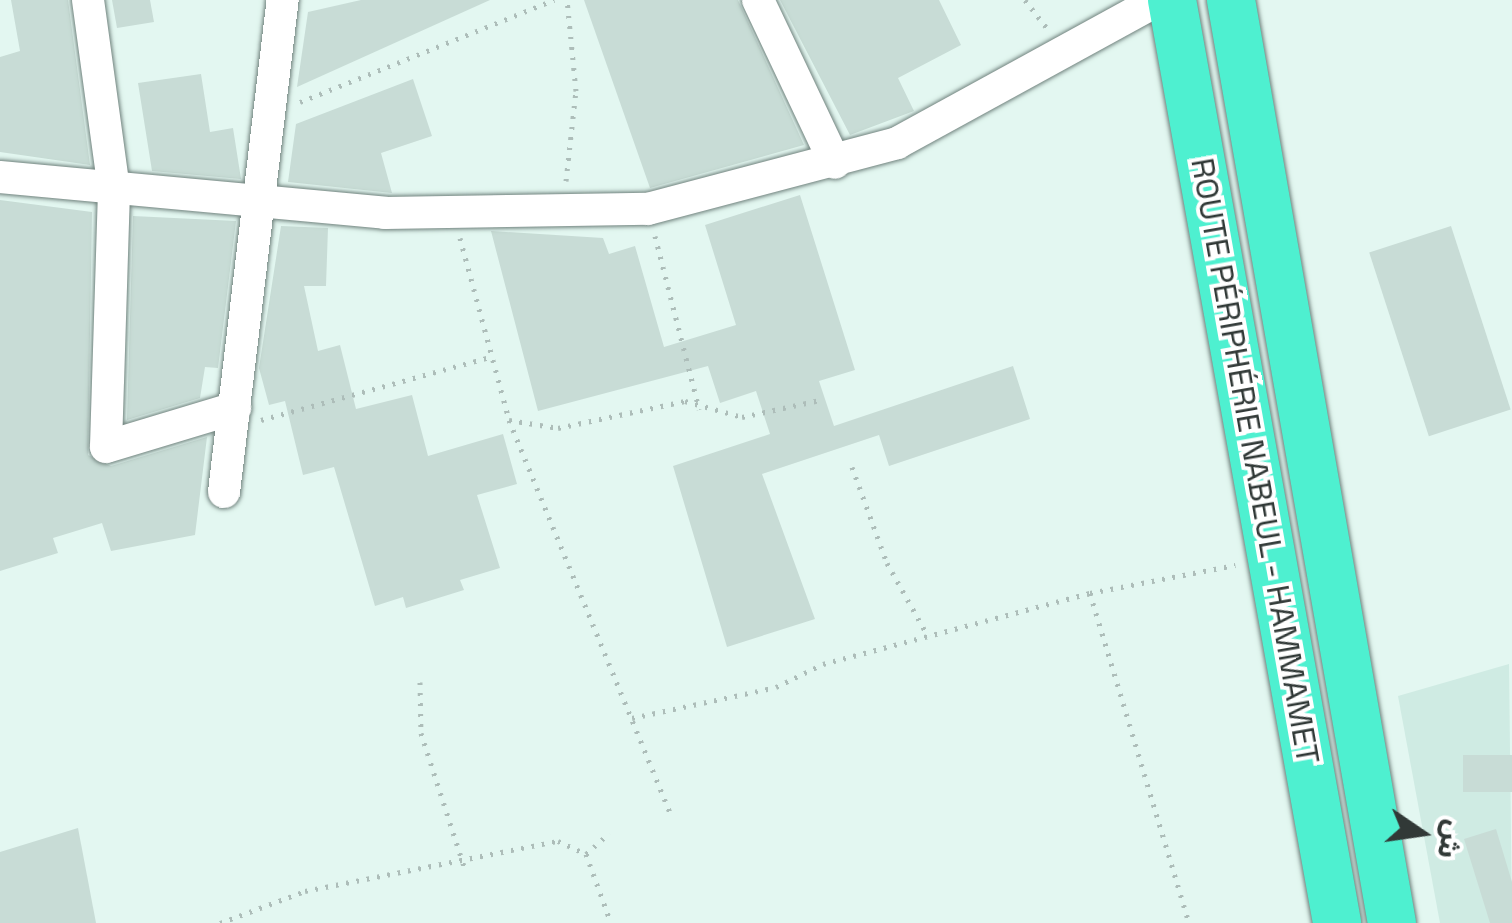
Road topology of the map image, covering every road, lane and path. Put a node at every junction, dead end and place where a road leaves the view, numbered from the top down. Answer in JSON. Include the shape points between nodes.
{"nodes":[{"id":1,"x":88,"y":0,"type":"edge"},
{"id":2,"x":283,"y":0,"type":"edge"},
{"id":3,"x":554,"y":0,"type":"edge"},
{"id":4,"x":568,"y":0,"type":"edge"},
{"id":5,"x":758,"y":0,"type":"edge"},
{"id":6,"x":1158,"y":0,"type":"edge"},
{"id":7,"x":1172,"y":0,"type":"edge"},
{"id":8,"x":1231,"y":0,"type":"edge"},
{"id":9,"x":274,"y":112,"type":"junction"},
{"id":10,"x":834,"y":162,"type":"junction"},
{"id":11,"x":0,"y":177,"type":"edge"},
{"id":12,"x":114,"y":191,"type":"junction"},
{"id":13,"x":265,"y":202,"type":"junction"},
{"id":14,"x":563,"y":205,"type":"junction"},
{"id":15,"x":648,"y":208,"type":"junction"},
{"id":16,"x":453,"y":211,"type":"junction"},
{"id":17,"x":490,"y":357,"type":"junction"},
{"id":18,"x":820,"y":400,"type":"dead end"},
{"id":19,"x":699,"y":408,"type":"junction"},
{"id":20,"x":234,"y":419,"type":"junction"},
{"id":21,"x":509,"y":420,"type":"junction"},
{"id":22,"x":852,"y":467,"type":"dead end"},
{"id":23,"x":224,"y":492,"type":"dead end"},
{"id":24,"x":1272,"y":558,"type":"junction"},
{"id":25,"x":1090,"y":592,"type":"junction"},
{"id":26,"x":928,"y":636,"type":"junction"},
{"id":27,"x":420,"y":682,"type":"dead end"},
{"id":28,"x":632,"y":718,"type":"junction"},
{"id":29,"x":670,"y":813,"type":"dead end"},
{"id":30,"x":609,"y":833,"type":"dead end"},
{"id":31,"x":586,"y":854,"type":"junction"},
{"id":32,"x":464,"y":866,"type":"junction"},
{"id":33,"x":220,"y":923,"type":"edge"},
{"id":34,"x":611,"y":923,"type":"edge"},
{"id":35,"x":1190,"y":923,"type":"edge"},
{"id":36,"x":1337,"y":923,"type":"edge"},
{"id":37,"x":1392,"y":923,"type":"edge"}],
"edges":[{"from":1,"to":12,"type":"street"},
{"from":2,"to":9,"type":"street"},
{"from":3,"to":9,"type":"path"},
{"from":4,"to":14,"type":"path","via":[[576,91]]},
{"from":5,"to":10,"type":"street"},
{"from":6,"to":10,"type":"street","via":[[942,122]]},
{"from":7,"to":24,"type":"highway","name":"ROUTE PÉRIPHÉRIE NABEUL - HAMMAMET"},
{"from":8,"to":37,"type":"highway","name":"ROUTE PÉRIPHÉRIE NABEUL - HAMMAMET"},
{"from":9,"to":13,"type":"street"},
{"from":10,"to":15,"type":"street"},
{"from":11,"to":12,"type":"street"},
{"from":12,"to":13,"type":"street"},
{"from":12,"to":20,"type":"street","via":[[106,447]]},
{"from":13,"to":16,"type":"street"},
{"from":13,"to":20,"type":"street"},
{"from":14,"to":15,"type":"street"},
{"from":14,"to":16,"type":"street"},
{"from":15,"to":19,"type":"path"},
{"from":16,"to":17,"type":"path"},
{"from":17,"to":20,"type":"path"},
{"from":17,"to":21,"type":"path"},
{"from":18,"to":19,"type":"path","via":[[742,417]]},
{"from":19,"to":21,"type":"path","via":[[684,402],[542,428]]},
{"from":20,"to":23,"type":"street"},
{"from":21,"to":28,"type":"path"},
{"from":22,"to":26,"type":"path","via":[[887,563]]},
{"from":24,"to":25,"type":"path"},
{"from":24,"to":36,"type":"highway","name":"ROUTE PÉRIPHÉRIE NABEUL - HAMMAMET"},
{"from":25,"to":26,"type":"path"},
{"from":25,"to":35,"type":"path"},
{"from":26,"to":28,"type":"path","via":[[776,687]]},
{"from":27,"to":32,"type":"path","via":[[421,734]]},
{"from":28,"to":29,"type":"path"},
{"from":30,"to":31,"type":"path"},
{"from":31,"to":32,"type":"path","via":[[558,842]]},
{"from":31,"to":34,"type":"path"},
{"from":32,"to":33,"type":"path","via":[[305,891]]}]}
